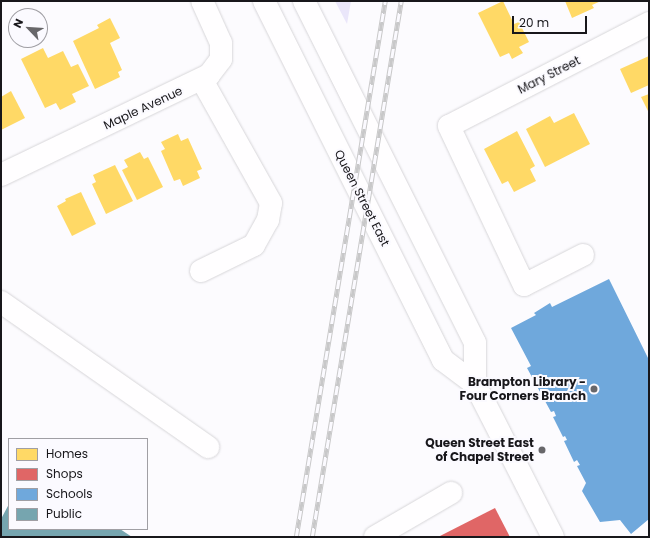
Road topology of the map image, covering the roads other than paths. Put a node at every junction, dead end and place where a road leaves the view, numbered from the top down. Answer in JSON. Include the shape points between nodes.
{"nodes":[{"id":1,"x":202,"y":1,"type":"edge"},
{"id":2,"x":264,"y":1,"type":"edge"},
{"id":3,"x":304,"y":1,"type":"edge"},
{"id":4,"x":649,"y":23,"type":"edge"},
{"id":5,"x":202,"y":80,"type":"junction"},
{"id":6,"x":1,"y":175,"type":"edge"},
{"id":7,"x":583,"y":255,"type":"dead end"},
{"id":8,"x":201,"y":271,"type":"dead end"},
{"id":9,"x":1,"y":302,"type":"edge"},
{"id":10,"x":475,"y":384,"type":"junction"},
{"id":11,"x":208,"y":447,"type":"dead end"},
{"id":12,"x":451,"y":493,"type":"dead end"},
{"id":13,"x":375,"y":537,"type":"edge"},
{"id":14,"x":553,"y":537,"type":"edge"}],
"edges":[{"from":1,"to":5,"type":"main road","name":"Maple Avenue","via":[[221,43],[221,59]]},
{"from":2,"to":10,"type":"main road","name":"Queen Street East","via":[[443,360]]},
{"from":3,"to":10,"type":"main road","name":"Queen Street East","via":[[475,343]]},
{"from":4,"to":7,"type":"main road","name":"Mary Street","via":[[449,126],[524,286]]},
{"from":5,"to":6,"type":"main road","name":"Maple Avenue"},
{"from":5,"to":8,"type":"main road","via":[[271,203],[268,220],[254,245]]},
{"from":9,"to":11,"type":"main road"},
{"from":10,"to":14,"type":"main road","name":"Queen Street East"},
{"from":12,"to":13,"type":"main road"}]}
